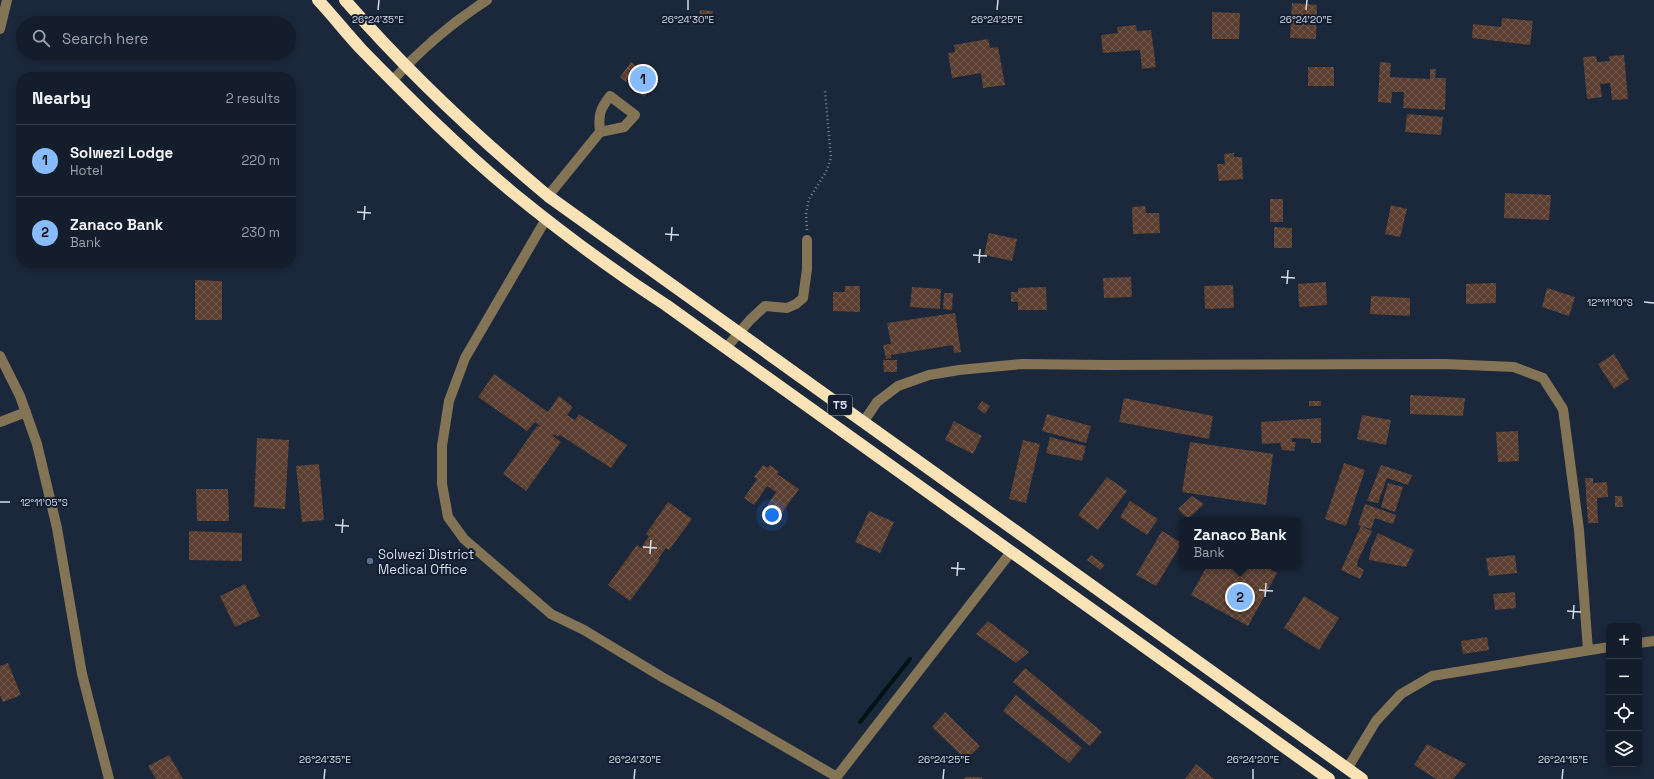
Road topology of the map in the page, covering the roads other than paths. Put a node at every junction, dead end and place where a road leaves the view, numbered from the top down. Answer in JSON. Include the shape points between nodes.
{"nodes":[{"id":1,"x":7,"y":0,"type":"edge"},
{"id":2,"x":318,"y":0,"type":"edge"},
{"id":3,"x":345,"y":0,"type":"edge"},
{"id":4,"x":487,"y":0,"type":"edge"},
{"id":5,"x":0,"y":29,"type":"edge"},
{"id":6,"x":406,"y":66,"type":"junction"},
{"id":7,"x":393,"y":80,"type":"junction"},
{"id":8,"x":600,"y":132,"type":"dead end"},
{"id":9,"x":548,"y":196,"type":"junction"},
{"id":10,"x":546,"y":219,"type":"junction"},
{"id":11,"x":808,"y":240,"type":"road end"},
{"id":12,"x":739,"y":333,"type":"junction"},
{"id":13,"x":726,"y":348,"type":"junction"},
{"id":14,"x":0,"y":356,"type":"edge"},
{"id":15,"x":26,"y":412,"type":"junction"},
{"id":16,"x":864,"y":421,"type":"junction"},
{"id":17,"x":0,"y":422,"type":"edge"},
{"id":18,"x":1011,"y":552,"type":"junction"},
{"id":19,"x":1654,"y":641,"type":"edge"},
{"id":20,"x":1642,"y":643,"type":"edge"},
{"id":21,"x":1606,"y":647,"type":"edge"},
{"id":22,"x":1588,"y":650,"type":"junction"},
{"id":23,"x":1347,"y":769,"type":"junction"},
{"id":24,"x":836,"y":778,"type":"edge"},
{"id":25,"x":109,"y":779,"type":"edge"},
{"id":26,"x":1329,"y":779,"type":"edge"},
{"id":27,"x":1362,"y":779,"type":"edge"}],
"edges":[{"from":1,"to":5,"type":"street"},
{"from":2,"to":7,"type":"highway","number":"T5","via":[[361,49]]},
{"from":3,"to":6,"type":"highway","number":"T5"},
{"from":4,"to":6,"type":"street","via":[[468,12]]},
{"from":6,"to":7,"type":"street"},
{"from":6,"to":9,"type":"highway","number":"T5","via":[[495,152]]},
{"from":7,"to":10,"type":"highway","number":"T5","via":[[482,166]]},
{"from":8,"to":9,"type":"street"},
{"from":9,"to":12,"type":"highway","number":"T5"},
{"from":10,"to":13,"type":"highway","number":"T5","via":[[622,276]]},
{"from":10,"to":24,"type":"street","via":[[465,358],[449,401],[442,446],[442,484],[448,517],[464,539],[551,614],[584,630]]},
{"from":11,"to":12,"type":"street","via":[[808,269],[802,298],[787,308],[764,306]]},
{"from":12,"to":13,"type":"street"},
{"from":12,"to":16,"type":"highway","number":"T5"},
{"from":13,"to":18,"type":"highway","number":"T5"},
{"from":14,"to":15,"type":"street"},
{"from":15,"to":17,"type":"street"},
{"from":15,"to":25,"type":"street","via":[[37,444],[57,528],[82,674]]},
{"from":16,"to":22,"type":"street","via":[[877,402],[898,386],[929,375],[1022,364],[1445,364],[1514,367],[1543,378],[1562,409],[1578,530]]},
{"from":16,"to":23,"type":"highway","number":"T5"},
{"from":18,"to":24,"type":"street"},
{"from":18,"to":26,"type":"highway","number":"T5"},
{"from":19,"to":20,"type":"street"},
{"from":21,"to":22,"type":"street"},
{"from":22,"to":23,"type":"street","via":[[1432,676],[1396,699],[1376,721]]},
{"from":23,"to":27,"type":"highway","number":"T5"}]}
